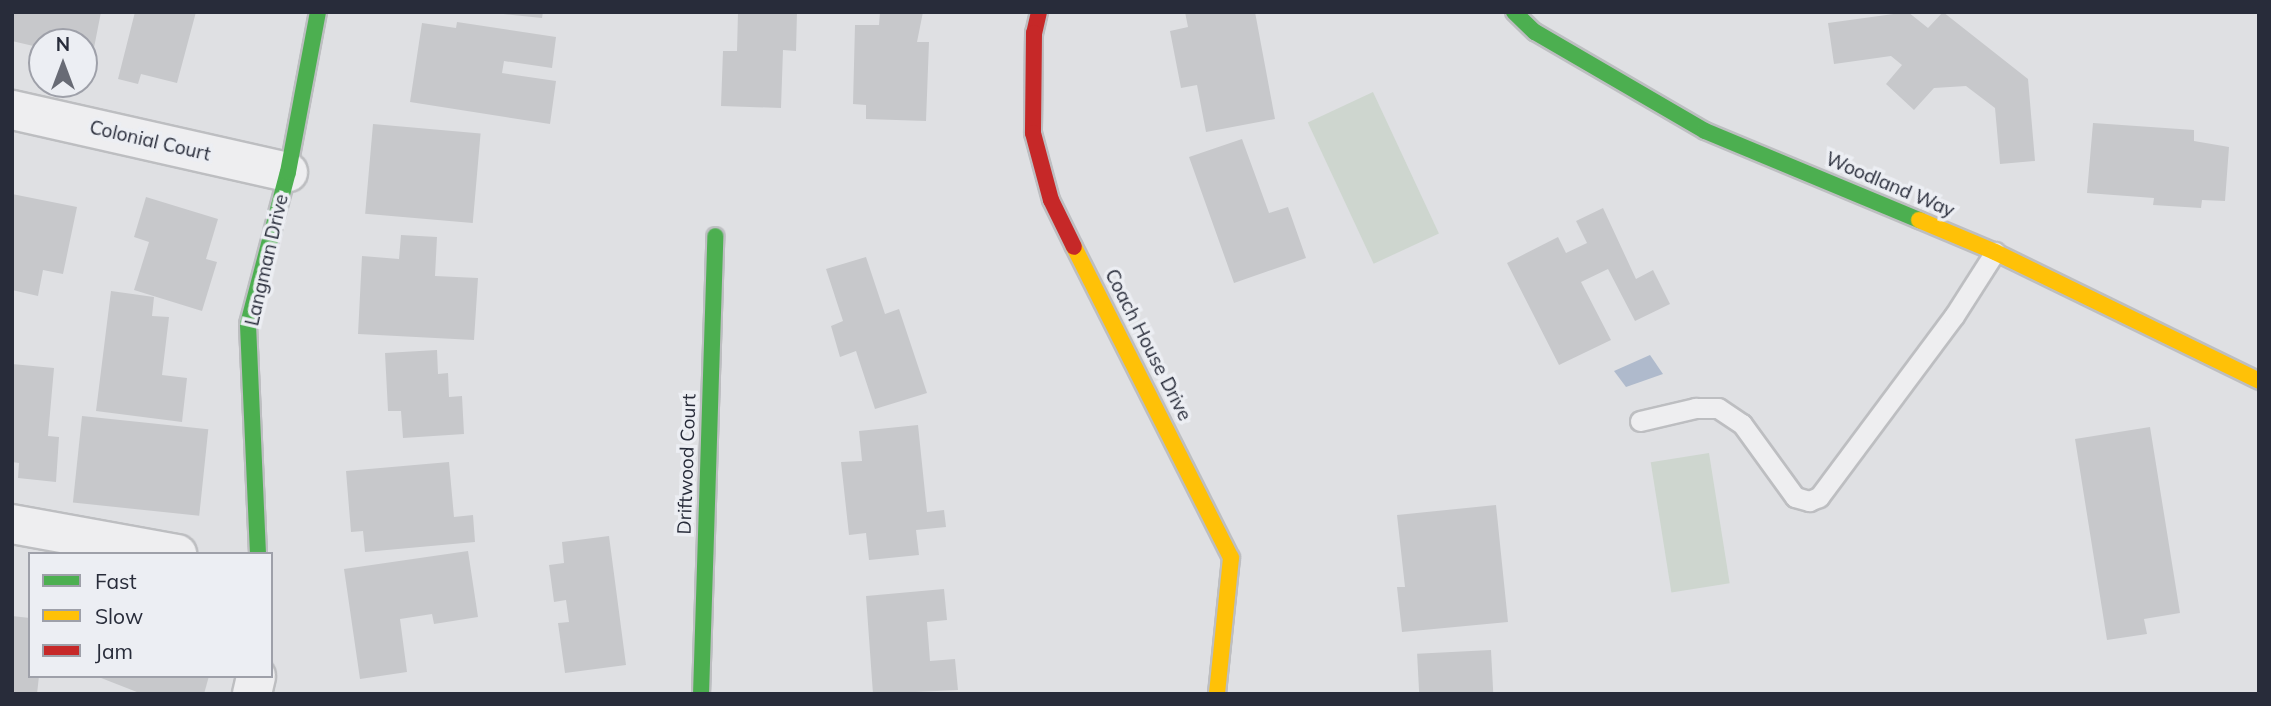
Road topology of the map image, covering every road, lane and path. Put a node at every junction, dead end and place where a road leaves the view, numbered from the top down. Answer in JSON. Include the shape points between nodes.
{"nodes":[{"id":1,"x":318,"y":12,"type":"edge"},
{"id":2,"x":1039,"y":12,"type":"edge"},
{"id":3,"x":1514,"y":12,"type":"edge"},
{"id":4,"x":12,"y":110,"type":"edge"},
{"id":5,"x":288,"y":172,"type":"junction"},
{"id":6,"x":715,"y":236,"type":"dead end"},
{"id":7,"x":1995,"y":251,"type":"junction"},
{"id":8,"x":2259,"y":381,"type":"edge"},
{"id":9,"x":1640,"y":421,"type":"dead end"},
{"id":10,"x":12,"y":524,"type":"edge"},
{"id":11,"x":166,"y":552,"type":"edge"},
{"id":12,"x":258,"y":552,"type":"edge"},
{"id":13,"x":701,"y":694,"type":"edge"},
{"id":14,"x":1217,"y":694,"type":"edge"}],
"edges":[{"from":1,"to":5,"type":"street","name":"Langman Drive"},
{"from":2,"to":14,"type":"street","name":"Coach House Drive","via":[[1034,33],[1034,133],[1051,200],[1231,558]]},
{"from":3,"to":7,"type":"street","name":"Woodland Way","via":[[1535,32],[1706,131]]},
{"from":4,"to":5,"type":"street","name":"Colonial Court"},
{"from":5,"to":12,"type":"street","name":"Langman Drive","via":[[248,324]]},
{"from":6,"to":13,"type":"street","name":"Driftwood Court"},
{"from":7,"to":8,"type":"street","name":"Woodland Way"},
{"from":7,"to":9,"type":"lane","via":[[1954,316],[1819,497],[1810,501],[1796,497],[1742,424],[1718,408],[1706,406]]},
{"from":10,"to":11,"type":"street"}]}
